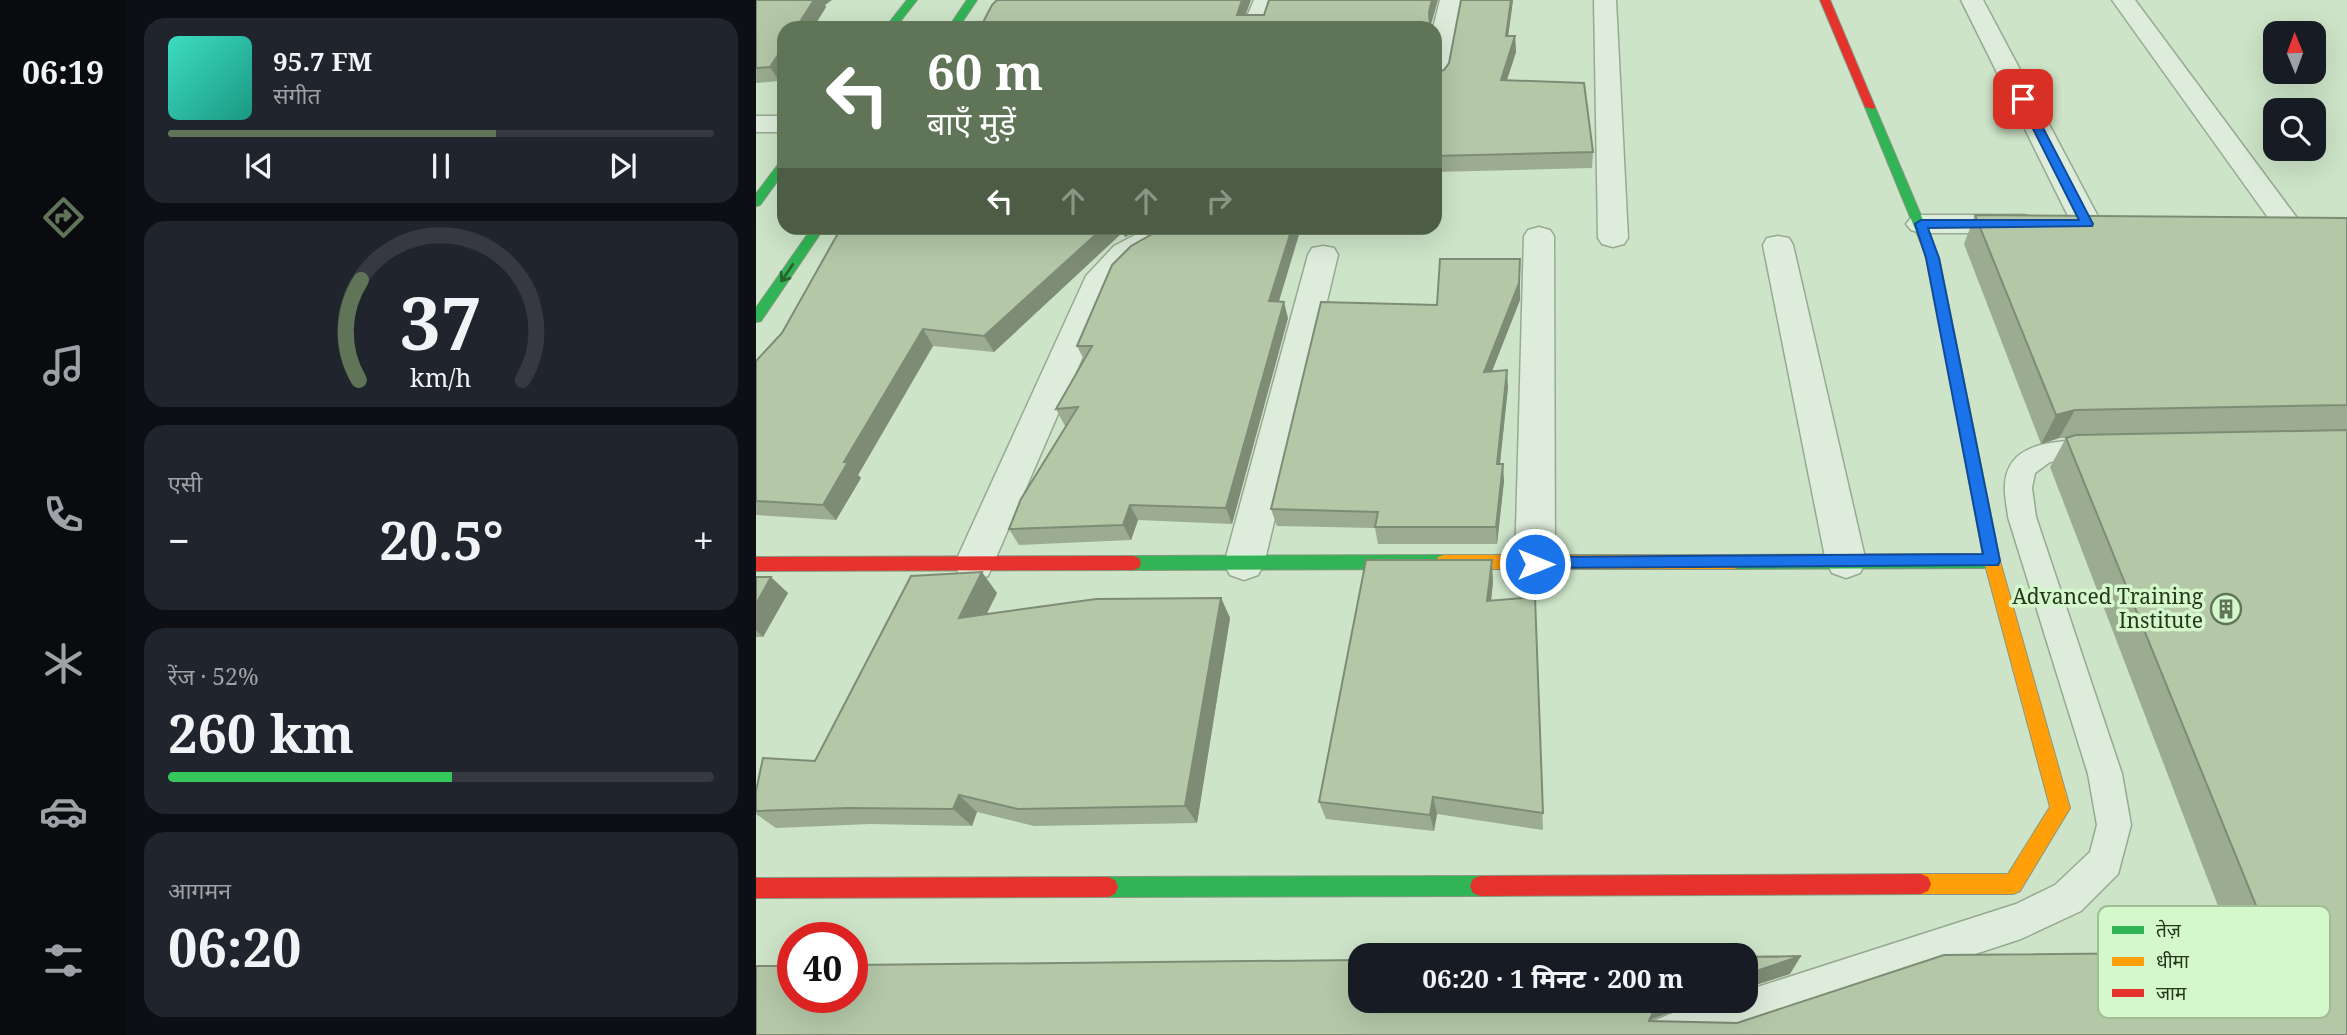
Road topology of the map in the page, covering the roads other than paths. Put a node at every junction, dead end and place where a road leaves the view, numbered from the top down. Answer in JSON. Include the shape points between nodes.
{"nodes":[{"id":1,"x":912,"y":0,"type":"edge"},
{"id":2,"x":972,"y":0,"type":"edge"},
{"id":3,"x":1265,"y":0,"type":"edge"},
{"id":4,"x":1451,"y":0,"type":"edge"},
{"id":5,"x":1605,"y":0,"type":"edge"},
{"id":6,"x":1825,"y":0,"type":"edge"},
{"id":7,"x":1972,"y":0,"type":"edge"},
{"id":8,"x":2123,"y":0,"type":"edge"},
{"id":9,"x":896,"y":21,"type":"edge"},
{"id":10,"x":958,"y":21,"type":"edge"},
{"id":11,"x":1257,"y":21,"type":"edge"},
{"id":12,"x":1442,"y":44,"type":"edge"},
{"id":13,"x":756,"y":124,"type":"edge"},
{"id":14,"x":777,"y":124,"type":"edge"},
{"id":15,"x":777,"y":174,"type":"edge"},
{"id":16,"x":756,"y":202,"type":"edge"},
{"id":17,"x":1921,"y":224,"type":"junction"},
{"id":18,"x":2247,"y":224,"type":"edge"},
{"id":19,"x":813,"y":235,"type":"edge"},
{"id":20,"x":1160,"y":235,"type":"edge"},
{"id":21,"x":1539,"y":236,"type":"dead end"},
{"id":22,"x":1613,"y":238,"type":"dead end"},
{"id":23,"x":1778,"y":245,"type":"dead end"},
{"id":24,"x":1324,"y":255,"type":"dead end"},
{"id":25,"x":756,"y":318,"type":"edge"},
{"id":26,"x":2119,"y":450,"type":"edge"},
{"id":27,"x":1992,"y":561,"type":"junction"},
{"id":28,"x":1846,"y":562,"type":"junction"},
{"id":29,"x":1244,"y":564,"type":"junction"},
{"id":30,"x":1535,"y":564,"type":"junction"},
{"id":31,"x":756,"y":565,"type":"edge"},
{"id":32,"x":974,"y":565,"type":"junction"},
{"id":33,"x":756,"y":888,"type":"edge"},
{"id":34,"x":1667,"y":1035,"type":"edge"}],
"edges":[{"from":1,"to":9,"type":"street"},
{"from":2,"to":10,"type":"street"},
{"from":3,"to":11,"type":"street"},
{"from":4,"to":12,"type":"street"},
{"from":5,"to":22,"type":"street"},
{"from":6,"to":17,"type":"street"},
{"from":7,"to":17,"type":"street","via":[[2077,224]]},
{"from":8,"to":18,"type":"street","via":[[2299,224]]},
{"from":13,"to":14,"type":"street"},
{"from":15,"to":16,"type":"street"},
{"from":17,"to":27,"type":"street","via":[[1933,258]]},
{"from":19,"to":25,"type":"street","one_way":true},
{"from":20,"to":32,"type":"street","via":[[1125,253],[1102,276]]},
{"from":21,"to":30,"type":"street"},
{"from":23,"to":28,"type":"street"},
{"from":24,"to":29,"type":"street"},
{"from":26,"to":34,"type":"lane","via":[[2041,454],[2026,463],[2018,479],[2022,517],[2105,774],[2114,825],[2105,862],[2068,898],[2021,921]]},
{"from":27,"to":28,"type":"street"},
{"from":27,"to":33,"type":"street","via":[[2060,808],[2013,884]]},
{"from":28,"to":30,"type":"street"},
{"from":29,"to":30,"type":"street"},
{"from":29,"to":32,"type":"street"},
{"from":31,"to":32,"type":"street"}]}
